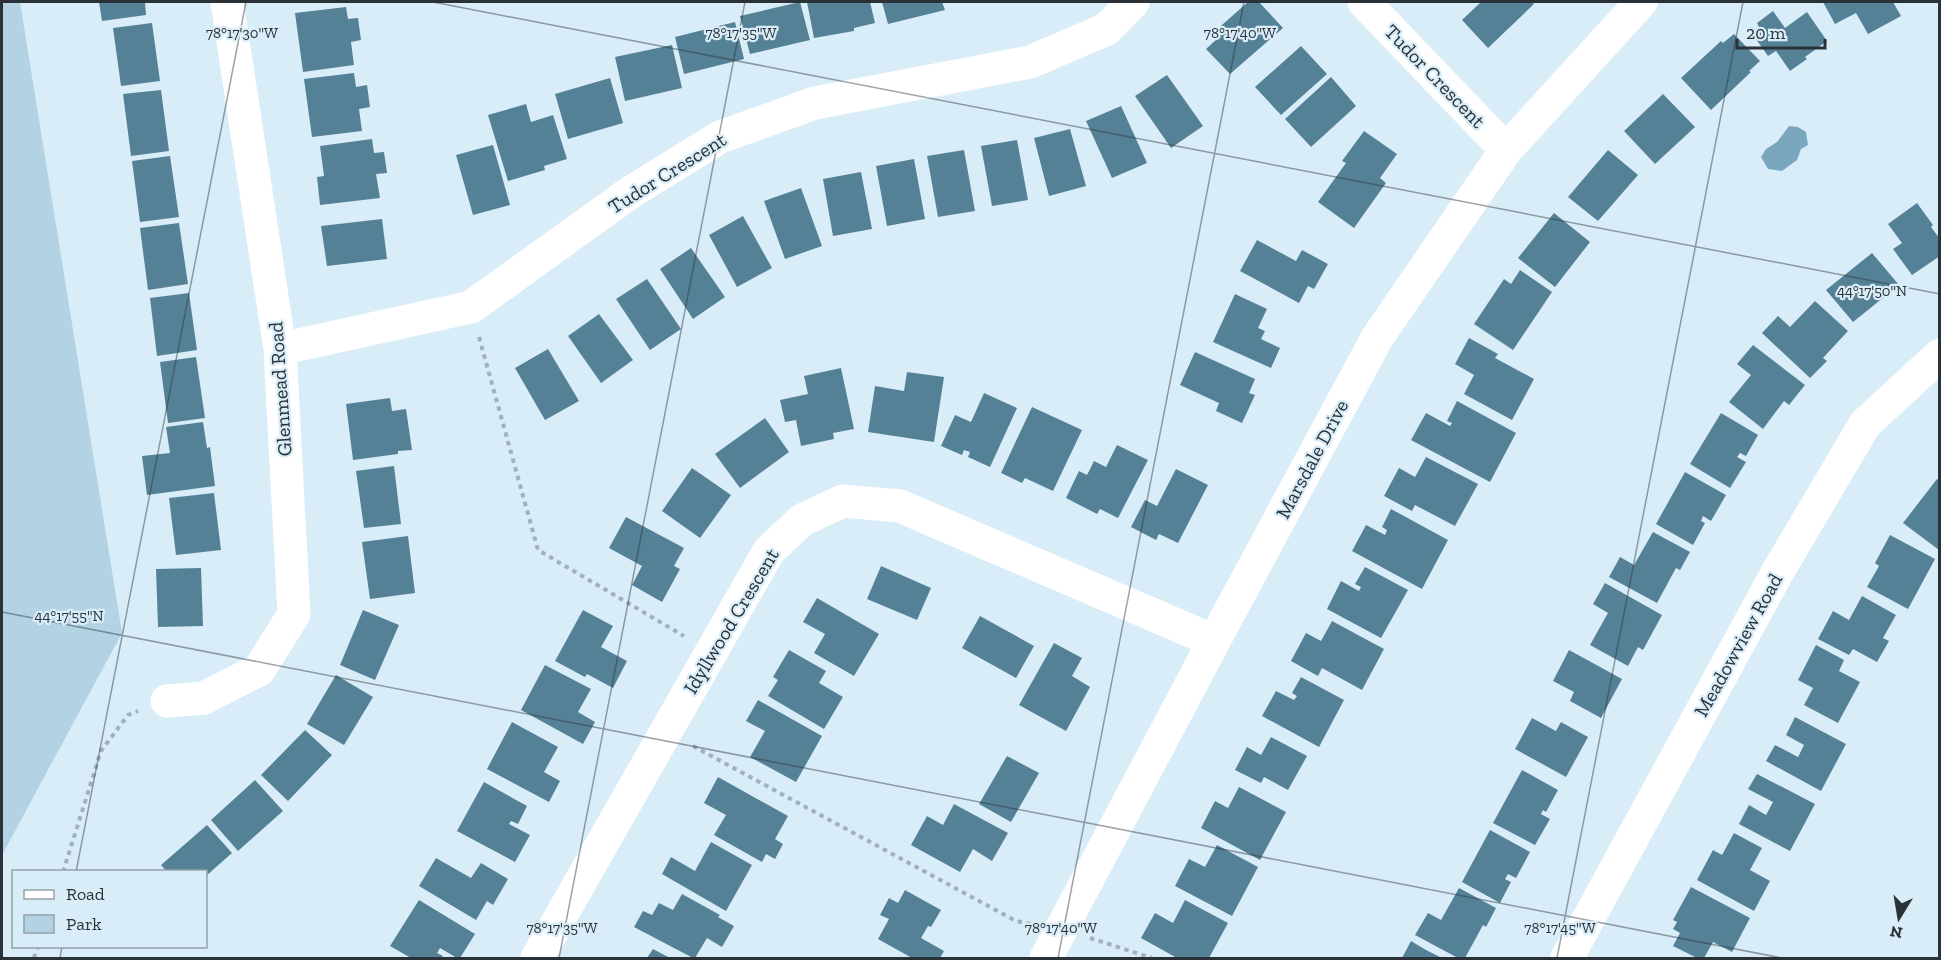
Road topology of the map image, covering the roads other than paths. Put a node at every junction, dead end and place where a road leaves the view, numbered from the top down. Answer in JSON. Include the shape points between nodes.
{"nodes":[{"id":1,"x":227,"y":2,"type":"edge"},
{"id":2,"x":1133,"y":2,"type":"edge"},
{"id":3,"x":1364,"y":2,"type":"edge"},
{"id":4,"x":1641,"y":2,"type":"edge"},
{"id":5,"x":1506,"y":150,"type":"junction"},
{"id":6,"x":280,"y":349,"type":"junction"},
{"id":7,"x":1940,"y":355,"type":"edge"},
{"id":8,"x":1214,"y":641,"type":"junction"},
{"id":9,"x":167,"y":701,"type":"road end"},
{"id":10,"x":537,"y":958,"type":"edge"},
{"id":11,"x":1046,"y":958,"type":"edge"},
{"id":12,"x":1567,"y":958,"type":"edge"}],
"edges":[{"from":1,"to":6,"type":"street","name":"Glenmead Road"},
{"from":2,"to":6,"type":"street","name":"Tudor Crescent","via":[[1107,29],[1030,62],[815,103],[720,137],[631,192],[471,307]]},
{"from":3,"to":5,"type":"street","name":"Tudor Crescent"},
{"from":4,"to":5,"type":"street","name":"Marsdale Drive"},
{"from":5,"to":8,"type":"street","name":"Marsdale Drive","via":[[1377,339]]},
{"from":6,"to":9,"type":"street","name":"Glenmead Road","via":[[294,614],[260,670],[204,698]]},
{"from":7,"to":12,"type":"street","name":"Meadowview Road","via":[[1865,424],[1778,573]]},
{"from":8,"to":10,"type":"street","name":"Idyllwood Crescent","via":[[900,506],[843,501],[802,520],[769,551]]},
{"from":8,"to":11,"type":"street","name":"Marsdale Drive"}]}
